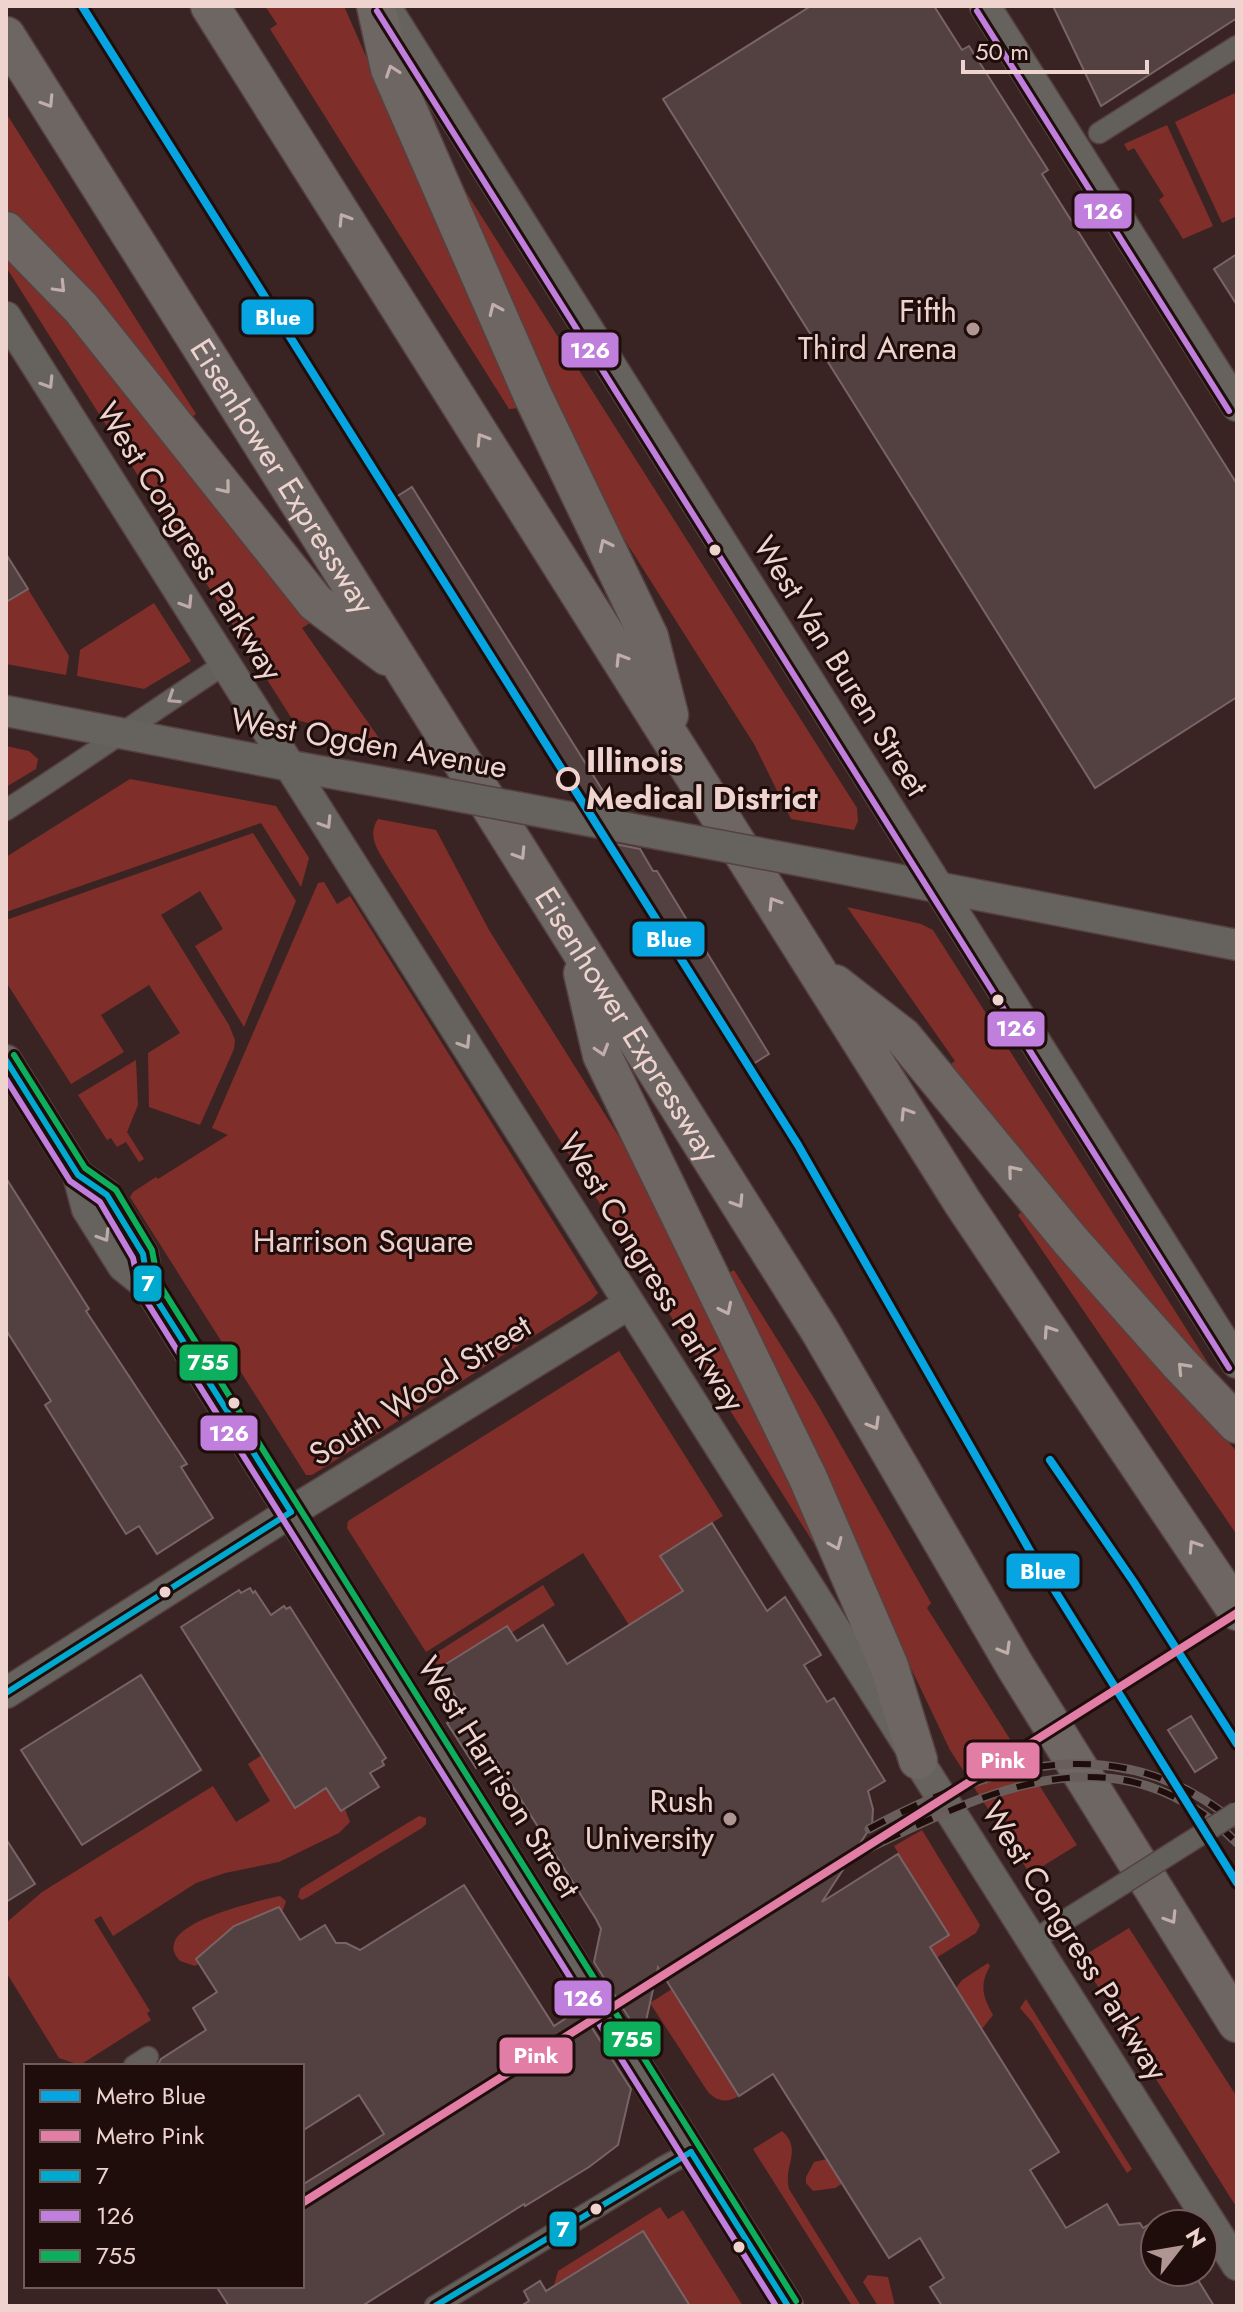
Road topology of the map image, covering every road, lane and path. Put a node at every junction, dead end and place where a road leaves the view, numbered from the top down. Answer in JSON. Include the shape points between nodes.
{"nodes":[{"id":1,"x":210,"y":6,"type":"edge"},
{"id":2,"x":376,"y":6,"type":"edge"},
{"id":3,"x":385,"y":6,"type":"edge"},
{"id":4,"x":985,"y":6,"type":"edge"},
{"id":5,"x":6,"y":36,"type":"edge"},
{"id":6,"x":1237,"y":46,"type":"edge"},
{"id":7,"x":1099,"y":133,"type":"dead end"},
{"id":8,"x":6,"y":231,"type":"edge"},
{"id":9,"x":6,"y":317,"type":"edge"},
{"id":10,"x":1237,"y":406,"type":"edge"},
{"id":11,"x":225,"y":664,"type":"junction"},
{"id":12,"x":404,"y":669,"type":"junction"},
{"id":13,"x":6,"y":711,"type":"edge"},
{"id":14,"x":122,"y":734,"type":"junction"},
{"id":15,"x":677,"y":749,"type":"junction"},
{"id":16,"x":291,"y":766,"type":"junction"},
{"id":17,"x":6,"y":810,"type":"edge"},
{"id":18,"x":937,"y":887,"type":"junction"},
{"id":19,"x":1237,"y":945,"type":"edge"},
{"id":20,"x":578,"y":946,"type":"junction"},
{"id":21,"x":816,"y":969,"type":"junction"},
{"id":22,"x":6,"y":1060,"type":"edge"},
{"id":23,"x":629,"y":1304,"type":"junction"},
{"id":24,"x":1237,"y":1363,"type":"edge"},
{"id":25,"x":1237,"y":1424,"type":"edge"},
{"id":26,"x":291,"y":1512,"type":"junction"},
{"id":27,"x":1237,"y":1611,"type":"edge"},
{"id":28,"x":6,"y":1693,"type":"edge"},
{"id":29,"x":918,"y":1760,"type":"junction"},
{"id":30,"x":1237,"y":1812,"type":"edge"},
{"id":31,"x":1032,"y":1941,"type":"junction"},
{"id":32,"x":1237,"y":2023,"type":"edge"},
{"id":33,"x":691,"y":2152,"type":"junction"},
{"id":34,"x":1237,"y":2265,"type":"edge"},
{"id":35,"x":435,"y":2306,"type":"edge"},
{"id":36,"x":788,"y":2306,"type":"edge"}],
"edges":[{"from":15,"to":1,"type":"highway","one_way":true},
{"from":15,"to":2,"type":"highway","one_way":true,"via":[[649,637],[533,396],[390,69]]},
{"from":3,"to":18,"type":"street","name":"West Van Buren Street"},
{"from":4,"to":10,"type":"street"},
{"from":5,"to":12,"type":"highway","name":"Eisenhower Expressway","one_way":true},
{"from":6,"to":7,"type":"street"},
{"from":8,"to":12,"type":"highway","one_way":true,"via":[[81,308],[315,602]]},
{"from":9,"to":11,"type":"street","name":"West Congress Parkway","one_way":true},
{"from":11,"to":14,"type":"street","one_way":true},
{"from":11,"to":16,"type":"street","name":"West Congress Parkway"},
{"from":12,"to":20,"type":"highway","name":"Eisenhower Expressway","one_way":true},
{"from":13,"to":14,"type":"street","name":"West Ogden Avenue"},
{"from":14,"to":16,"type":"street","name":"West Ogden Avenue"},
{"from":14,"to":17,"type":"street"},
{"from":21,"to":15,"type":"highway","one_way":true},
{"from":16,"to":18,"type":"street","name":"West Ogden Avenue","bridge":true},
{"from":16,"to":23,"type":"street","name":"West Congress Parkway","one_way":true},
{"from":18,"to":19,"type":"street","name":"West Ogden Avenue"},
{"from":18,"to":24,"type":"street","name":"West Van Buren Street"},
{"from":20,"to":29,"type":"highway","one_way":true,"via":[[602,1055],[808,1478],[889,1666]]},
{"from":20,"to":32,"type":"highway","name":"Eisenhower Expressway","one_way":true,"via":[[820,1331],[1015,1666]]},
{"from":25,"to":21,"type":"highway","one_way":true,"via":[[1070,1240],[903,1037]]},
{"from":27,"to":21,"type":"highway","one_way":true,"via":[[963,1203]]},
{"from":22,"to":26,"type":"street","name":"West Harrison Street","via":[[78,1175],[107,1195],[143,1254],[148,1286]]},
{"from":23,"to":26,"type":"street","name":"South Wood Street"},
{"from":23,"to":29,"type":"street","name":"West Congress Parkway"},
{"from":26,"to":28,"type":"street","name":"South Wood Street"},
{"from":26,"to":33,"type":"street","name":"West Harrison Street"},
{"from":29,"to":31,"type":"street","name":"West Congress Parkway"},
{"from":30,"to":31,"type":"street","bridge":true},
{"from":31,"to":34,"type":"street","name":"West Congress Parkway"},
{"from":33,"to":35,"type":"street"},
{"from":33,"to":36,"type":"street","name":"West Harrison Street"}]}
